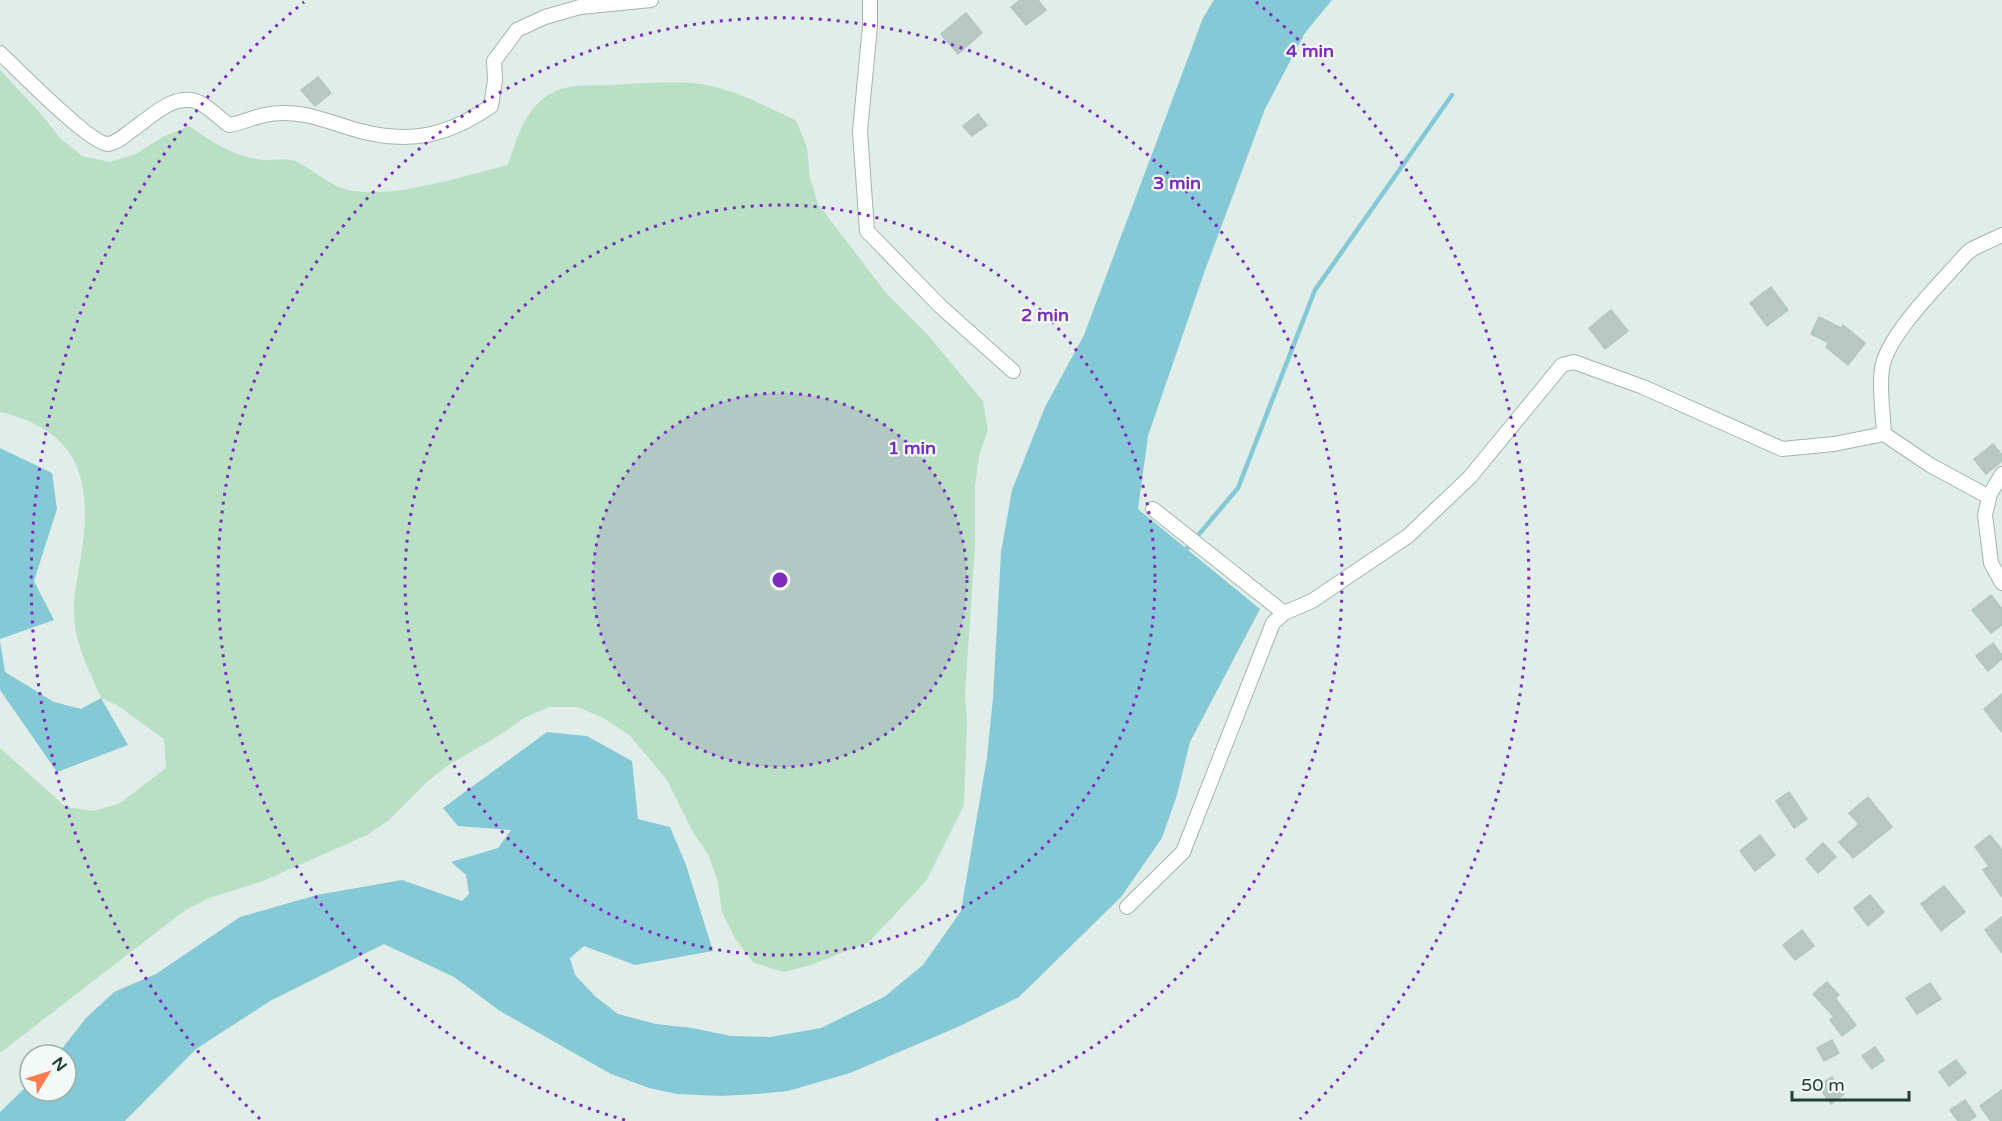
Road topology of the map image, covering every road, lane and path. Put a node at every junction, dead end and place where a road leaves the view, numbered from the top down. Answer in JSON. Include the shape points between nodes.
{"nodes":[{"id":1,"x":651,"y":0,"type":"edge"},
{"id":2,"x":870,"y":0,"type":"edge"},
{"id":3,"x":0,"y":53,"type":"edge"},
{"id":4,"x":2002,"y":235,"type":"edge"},
{"id":5,"x":1013,"y":371,"type":"dead end"},
{"id":6,"x":1884,"y":434,"type":"junction"},
{"id":7,"x":2002,"y":474,"type":"edge"},
{"id":8,"x":1989,"y":497,"type":"junction"},
{"id":9,"x":1153,"y":509,"type":"dead end"},
{"id":10,"x":2002,"y":583,"type":"edge"},
{"id":11,"x":1284,"y":613,"type":"junction"},
{"id":12,"x":1127,"y":907,"type":"dead end"}],
"edges":[{"from":1,"to":3,"type":"street","via":[[580,7],[517,30],[494,61],[491,106],[438,134],[416,138],[395,138],[284,113],[229,125],[203,104],[181,100],[107,144],[96,140],[59,109]]},
{"from":2,"to":5,"type":"street","via":[[860,131],[867,231],[940,306]]},
{"from":4,"to":6,"type":"street","via":[[1966,254],[1899,332],[1884,357]]},
{"from":6,"to":8,"type":"street"},
{"from":6,"to":11,"type":"street","via":[[1782,449],[1643,387],[1574,362],[1562,365],[1470,477],[1408,536],[1312,601]]},
{"from":7,"to":8,"type":"street"},
{"from":8,"to":10,"type":"street","via":[[1984,515],[1991,563]]},
{"from":9,"to":11,"type":"street"},
{"from":11,"to":12,"type":"street","via":[[1273,623],[1183,852]]}]}
